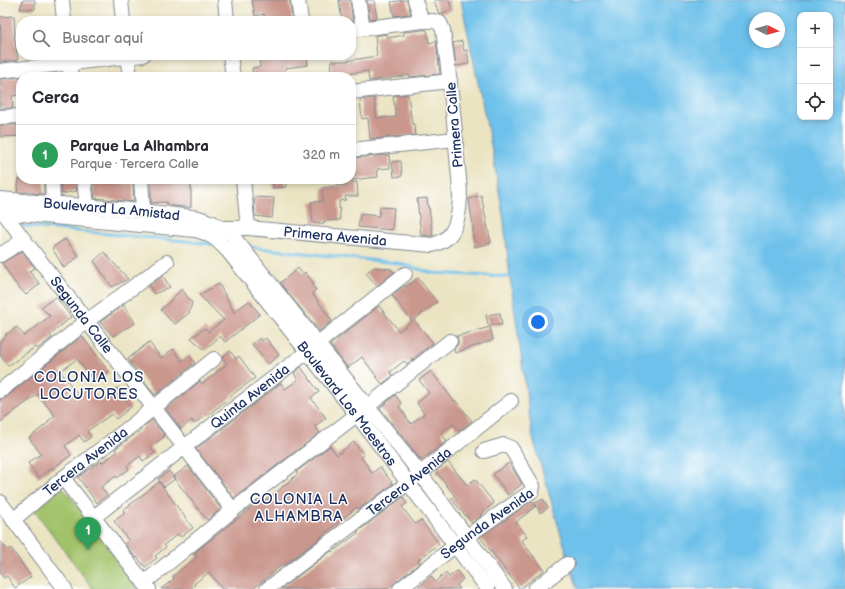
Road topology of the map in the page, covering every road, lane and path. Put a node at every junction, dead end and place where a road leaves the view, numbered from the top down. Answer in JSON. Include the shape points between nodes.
{"nodes":[{"id":1,"x":62,"y":0,"type":"edge"},
{"id":2,"x":121,"y":0,"type":"edge"},
{"id":3,"x":224,"y":0,"type":"edge"},
{"id":4,"x":298,"y":0,"type":"edge"},
{"id":5,"x":358,"y":0,"type":"edge"},
{"id":6,"x":415,"y":0,"type":"edge"},
{"id":7,"x":64,"y":16,"type":"edge"},
{"id":8,"x":123,"y":16,"type":"edge"},
{"id":9,"x":226,"y":16,"type":"edge"},
{"id":10,"x":300,"y":16,"type":"edge"},
{"id":11,"x":422,"y":21,"type":"junction"},
{"id":12,"x":357,"y":29,"type":"edge"},
{"id":13,"x":63,"y":60,"type":"edge"},
{"id":14,"x":69,"y":60,"type":"edge"},
{"id":15,"x":128,"y":60,"type":"edge"},
{"id":16,"x":230,"y":60,"type":"edge"},
{"id":17,"x":0,"y":71,"type":"edge"},
{"id":18,"x":70,"y":72,"type":"edge"},
{"id":19,"x":129,"y":72,"type":"edge"},
{"id":20,"x":232,"y":72,"type":"edge"},
{"id":21,"x":450,"y":81,"type":"junction"},
{"id":22,"x":356,"y":91,"type":"edge"},
{"id":23,"x":16,"y":116,"type":"edge"},
{"id":24,"x":0,"y":117,"type":"edge"},
{"id":25,"x":456,"y":139,"type":"junction"},
{"id":26,"x":356,"y":149,"type":"edge"},
{"id":27,"x":52,"y":184,"type":"edge"},
{"id":28,"x":85,"y":184,"type":"edge"},
{"id":29,"x":141,"y":184,"type":"edge"},
{"id":30,"x":244,"y":184,"type":"edge"},
{"id":31,"x":0,"y":199,"type":"edge"},
{"id":32,"x":53,"y":204,"type":"junction"},
{"id":33,"x":88,"y":206,"type":"junction"},
{"id":34,"x":144,"y":211,"type":"junction"},
{"id":35,"x":2,"y":213,"type":"edge"},
{"id":36,"x":248,"y":228,"type":"junction"},
{"id":37,"x":454,"y":228,"type":"joint"},
{"id":38,"x":195,"y":230,"type":"joint"},
{"id":39,"x":219,"y":233,"type":"junction"},
{"id":40,"x":24,"y":240,"type":"junction"},
{"id":41,"x":0,"y":255,"type":"edge"},
{"id":42,"x":167,"y":262,"type":"dead end"},
{"id":43,"x":405,"y":274,"type":"dead end"},
{"id":44,"x":87,"y":321,"type":"junction"},
{"id":45,"x":450,"y":341,"type":"dead end"},
{"id":46,"x":313,"y":348,"type":"junction"},
{"id":47,"x":214,"y":359,"type":"dead end"},
{"id":48,"x":0,"y":391,"type":"edge"},
{"id":49,"x":511,"y":401,"type":"dead end"},
{"id":50,"x":368,"y":406,"type":"junction"},
{"id":51,"x":154,"y":408,"type":"junction"},
{"id":52,"x":357,"y":415,"type":"junction"},
{"id":53,"x":184,"y":447,"type":"junction"},
{"id":54,"x":484,"y":451,"type":"dead end"},
{"id":55,"x":420,"y":473,"type":"junction"},
{"id":56,"x":63,"y":478,"type":"junction"},
{"id":57,"x":408,"y":483,"type":"junction"},
{"id":58,"x":0,"y":502,"type":"edge"},
{"id":59,"x":233,"y":510,"type":"junction"},
{"id":60,"x":94,"y":517,"type":"junction"},
{"id":61,"x":13,"y":520,"type":"junction"},
{"id":62,"x":466,"y":536,"type":"junction"},
{"id":63,"x":456,"y":546,"type":"junction"},
{"id":64,"x":567,"y":564,"type":"dead end"},
{"id":65,"x":147,"y":586,"type":"edge"},
{"id":66,"x":65,"y":589,"type":"edge"},
{"id":67,"x":267,"y":589,"type":"edge"},
{"id":68,"x":400,"y":589,"type":"edge"},
{"id":69,"x":488,"y":589,"type":"edge"},
{"id":70,"x":505,"y":589,"type":"edge"},
{"id":71,"x":535,"y":589,"type":"edge"}],
"edges":[{"from":1,"to":7,"type":"street"},
{"from":2,"to":8,"type":"street"},
{"from":3,"to":9,"type":"street"},
{"from":4,"to":10,"type":"street"},
{"from":5,"to":12,"type":"street"},
{"from":6,"to":11,"type":"street"},
{"from":11,"to":12,"type":"street"},
{"from":11,"to":21,"type":"street","name":"Primera Calle","via":[[440,23]]},
{"from":13,"to":17,"type":"street"},
{"from":14,"to":18,"type":"street"},
{"from":15,"to":19,"type":"street"},
{"from":16,"to":20,"type":"street"},
{"from":21,"to":22,"type":"street"},
{"from":21,"to":25,"type":"street","name":"Primera Calle"},
{"from":23,"to":24,"type":"street"},
{"from":25,"to":26,"type":"street"},
{"from":25,"to":37,"type":"street","name":"Primera Calle","via":[[460,206]]},
{"from":27,"to":32,"type":"street"},
{"from":28,"to":33,"type":"street"},
{"from":29,"to":34,"type":"street"},
{"from":30,"to":36,"type":"street"},
{"from":31,"to":32,"type":"street","name":"Boulevard La Amistad"},
{"from":32,"to":33,"type":"street","name":"Boulevard La Amistad"},
{"from":33,"to":34,"type":"street","name":"Boulevard La Amistad"},
{"from":34,"to":39,"type":"street","name":"Boulevard La Amistad","via":[[213,222]]},
{"from":35,"to":38,"type":"street","name":"Boulevard La Amistad"},
{"from":35,"to":40,"type":"street","name":"Segunda Calle"},
{"from":36,"to":37,"type":"street","name":"Primera Avenida","via":[[432,245],[449,237]]},
{"from":36,"to":39,"type":"street","name":"Primera Avenida"},
{"from":38,"to":39,"type":"street","name":"Boulevard Los Maestros"},
{"from":39,"to":46,"type":"street","name":"Boulevard Los Maestros","via":[[228,251]]},
{"from":40,"to":41,"type":"street"},
{"from":40,"to":44,"type":"street","name":"Segunda Calle"},
{"from":42,"to":44,"type":"street"},
{"from":43,"to":46,"type":"street","name":"Quinta Avenida"},
{"from":44,"to":48,"type":"street"},
{"from":44,"to":51,"type":"street","name":"Segunda Calle"},
{"from":45,"to":50,"type":"street"},
{"from":46,"to":50,"type":"street","name":"Boulevard Los Maestros"},
{"from":46,"to":52,"type":"street","name":"Boulevard Los Maestros"},
{"from":46,"to":53,"type":"street","name":"Quinta Avenida"},
{"from":47,"to":51,"type":"street","name":"Tercera Avenida"},
{"from":49,"to":55,"type":"street","name":"Tercera Avenida"},
{"from":50,"to":52,"type":"street"},
{"from":50,"to":55,"type":"street","name":"Boulevard Los Maestros"},
{"from":51,"to":53,"type":"street","name":"Segunda Calle"},
{"from":51,"to":56,"type":"street","name":"Tercera Avenida"},
{"from":52,"to":57,"type":"street","name":"Boulevard Los Maestros"},
{"from":52,"to":59,"type":"street"},
{"from":53,"to":59,"type":"street","name":"Segunda Calle"},
{"from":53,"to":60,"type":"street","name":"Quinta Avenida"},
{"from":54,"to":62,"type":"street","name":"Segunda Avenida","via":[[504,445],[511,448],[533,486],[532,490]]},
{"from":55,"to":57,"type":"street","name":"Tercera Avenida"},
{"from":55,"to":62,"type":"street","name":"Boulevard Los Maestros"},
{"from":56,"to":60,"type":"street"},
{"from":56,"to":61,"type":"street","name":"Tercera Avenida"},
{"from":57,"to":63,"type":"street","name":"Boulevard Los Maestros"},
{"from":57,"to":67,"type":"street","name":"Tercera Avenida"},
{"from":58,"to":61,"type":"street"},
{"from":59,"to":65,"type":"street"},
{"from":60,"to":65,"type":"street"},
{"from":61,"to":66,"type":"street"},
{"from":62,"to":63,"type":"street","name":"Segunda Avenida"},
{"from":62,"to":70,"type":"street","name":"Boulevard Los Maestros"},
{"from":63,"to":68,"type":"street","name":"Segunda Avenida"},
{"from":63,"to":69,"type":"street","name":"Boulevard Los Maestros"},
{"from":64,"to":71,"type":"street"}]}
